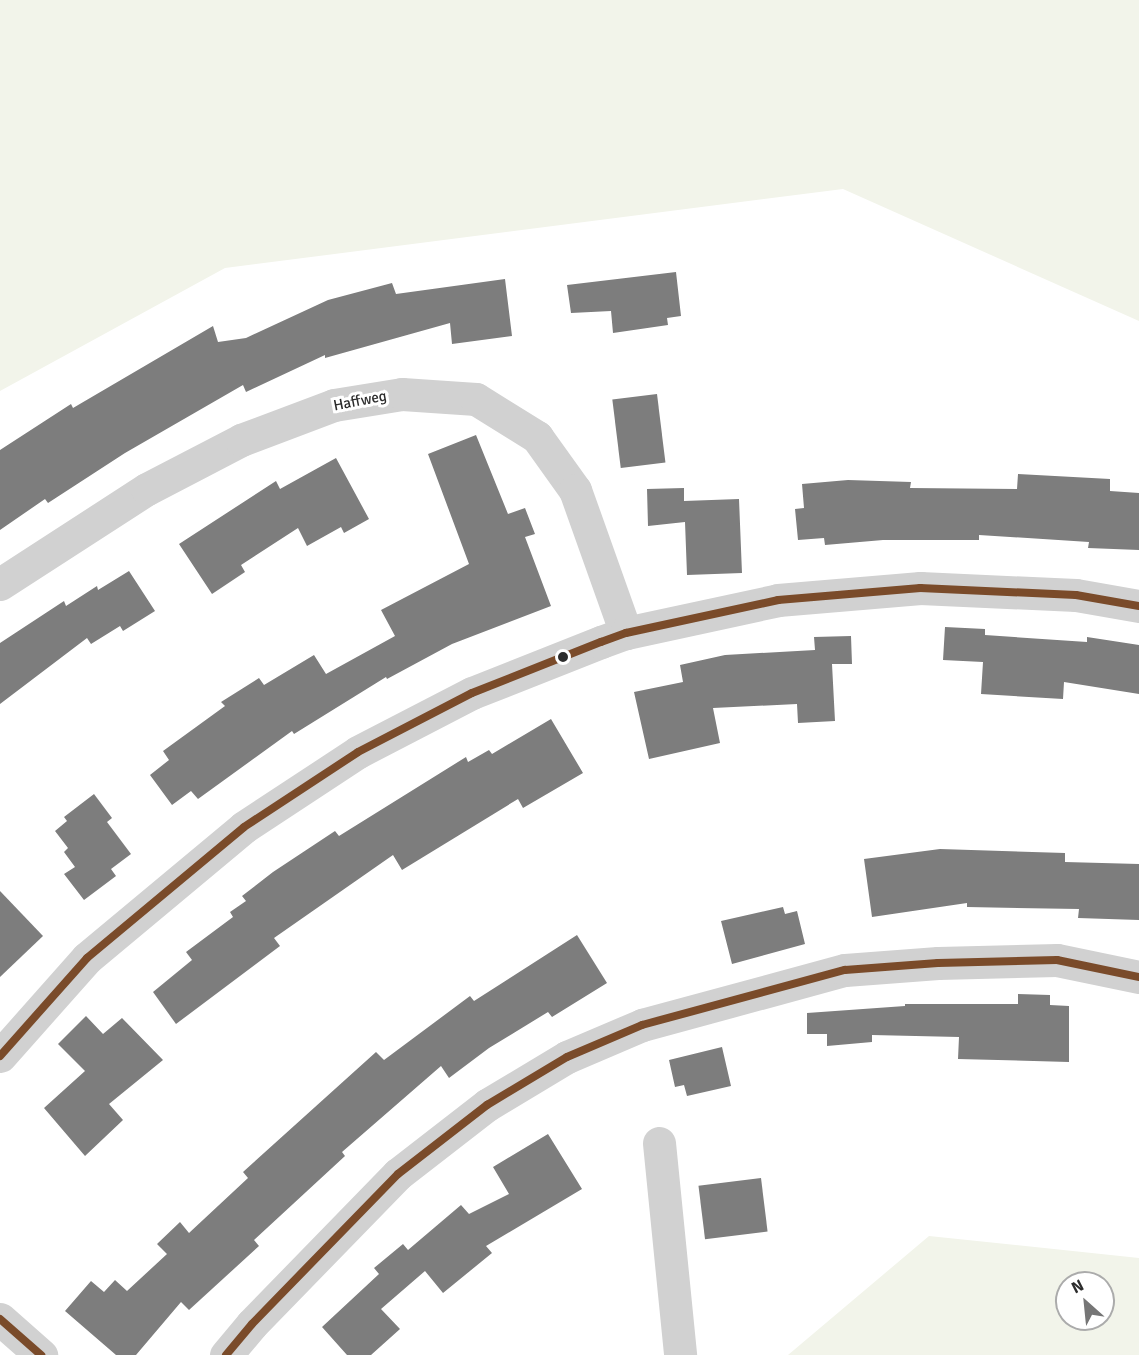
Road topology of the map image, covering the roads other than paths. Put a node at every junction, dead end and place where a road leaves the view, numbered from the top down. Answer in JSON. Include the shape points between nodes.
{"nodes":[{"id":1,"x":0,"y":584,"type":"edge"},
{"id":2,"x":1139,"y":606,"type":"edge"},
{"id":3,"x":626,"y":633,"type":"junction"},
{"id":4,"x":1139,"y":976,"type":"edge"},
{"id":5,"x":0,"y":1056,"type":"edge"},
{"id":6,"x":659,"y":1143,"type":"dead end"},
{"id":7,"x":0,"y":1318,"type":"edge"},
{"id":8,"x":41,"y":1355,"type":"edge"},
{"id":9,"x":226,"y":1355,"type":"edge"},
{"id":10,"x":680,"y":1355,"type":"edge"}],
"edges":[{"from":1,"to":3,"type":"street","name":"Haffweg","via":[[147,489],[241,440],[334,405],[402,394],[465,398],[476,399],[537,437],[575,490]]},
{"from":2,"to":3,"type":"street","via":[[1076,595],[920,588],[778,600]]},
{"from":3,"to":5,"type":"street","via":[[472,693],[358,752],[244,827],[87,958]]},
{"from":4,"to":9,"type":"street","via":[[1057,960],[845,970],[642,1025],[567,1057],[487,1105],[398,1174]]},
{"from":6,"to":10,"type":"street"},
{"from":7,"to":8,"type":"street"}]}
